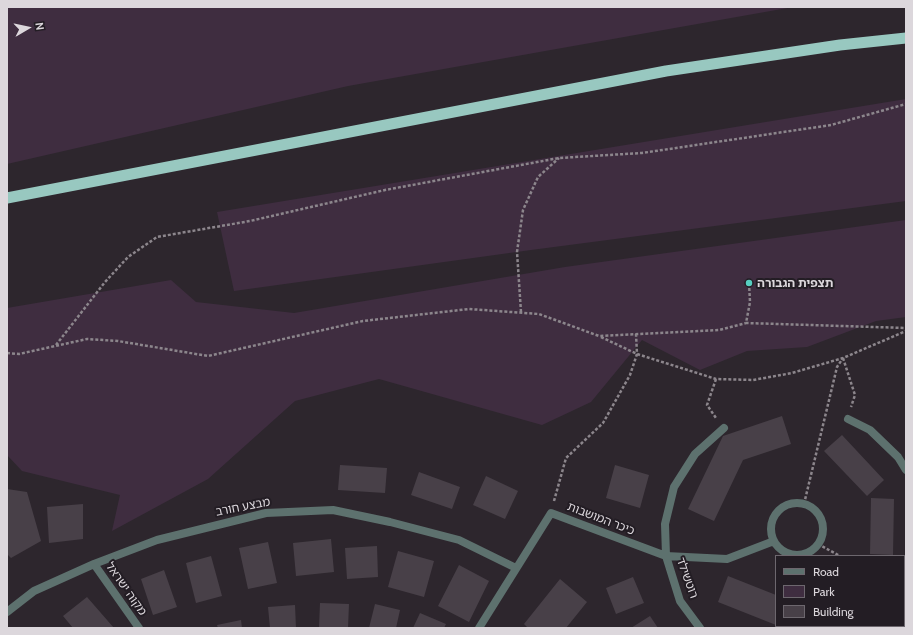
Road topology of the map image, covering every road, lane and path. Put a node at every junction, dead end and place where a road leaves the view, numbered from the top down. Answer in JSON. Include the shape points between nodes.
{"nodes":[{"id":1,"x":906,"y":38,"type":"edge"},
{"id":2,"x":906,"y":104,"type":"edge"},
{"id":3,"x":559,"y":158,"type":"junction"},
{"id":4,"x":7,"y":198,"type":"edge"},
{"id":5,"x":749,"y":283,"type":"dead end"},
{"id":6,"x":521,"y":312,"type":"junction"},
{"id":7,"x":746,"y":323,"type":"junction"},
{"id":8,"x":906,"y":330,"type":"edge"},
{"id":9,"x":636,"y":334,"type":"junction"},
{"id":10,"x":599,"y":336,"type":"junction"},
{"id":11,"x":56,"y":345,"type":"junction"},
{"id":12,"x":7,"y":353,"type":"edge"},
{"id":13,"x":636,"y":354,"type":"junction"},
{"id":14,"x":843,"y":358,"type":"junction"},
{"id":15,"x":716,"y":379,"type":"junction"},
{"id":16,"x":848,"y":419,"type":"joint"},
{"id":17,"x":724,"y":428,"type":"joint"},
{"id":18,"x":906,"y":470,"type":"edge"},
{"id":19,"x":804,"y":504,"type":"junction"},
{"id":20,"x":551,"y":513,"type":"junction"},
{"id":21,"x":774,"y":541,"type":"junction"},
{"id":22,"x":818,"y":544,"type":"junction"},
{"id":23,"x":838,"y":555,"type":"edge"},
{"id":24,"x":666,"y":556,"type":"junction"},
{"id":25,"x":94,"y":564,"type":"junction"},
{"id":26,"x":516,"y":568,"type":"junction"},
{"id":27,"x":7,"y":612,"type":"edge"},
{"id":28,"x":482,"y":627,"type":"edge"},
{"id":29,"x":139,"y":628,"type":"edge"},
{"id":30,"x":700,"y":628,"type":"edge"}],
"edges":[{"from":1,"to":4,"type":"highway","via":[[773,54],[610,81]]},
{"from":2,"to":3,"type":"path","via":[[831,125],[642,153]]},
{"from":3,"to":6,"type":"path","via":[[538,177],[523,210],[517,252]]},
{"from":3,"to":11,"type":"path","via":[[385,190],[250,221],[156,237],[128,257]]},
{"from":5,"to":7,"type":"path","via":[[750,302]]},
{"from":6,"to":10,"type":"path","via":[[539,314]]},
{"from":6,"to":11,"type":"path","via":[[469,309],[363,321],[208,356],[118,341],[87,339]]},
{"from":7,"to":8,"type":"path"},
{"from":7,"to":9,"type":"path","via":[[719,330]]},
{"from":8,"to":14,"type":"path"},
{"from":9,"to":10,"type":"path"},
{"from":9,"to":13,"type":"path"},
{"from":10,"to":13,"type":"path"},
{"from":11,"to":12,"type":"path","via":[[19,354]]},
{"from":13,"to":15,"type":"path"},
{"from":13,"to":20,"type":"path","via":[[630,375],[603,423],[566,458]]},
{"from":14,"to":15,"type":"path","via":[[792,373],[753,380]]},
{"from":14,"to":16,"type":"path","via":[[855,395]]},
{"from":14,"to":19,"type":"path","via":[[837,367]]},
{"from":15,"to":17,"type":"path","via":[[707,405]]},
{"from":16,"to":18,"type":"street","via":[[870,430],[898,457]]},
{"from":17,"to":24,"type":"street","name":"רוטשילד","via":[[695,454],[674,487],[665,524]]},
{"from":19,"to":21,"type":"street","via":[[788,505],[774,516],[771,524]]},
{"from":19,"to":22,"type":"street","via":[[811,507],[821,520],[822,532]]},
{"from":20,"to":24,"type":"street","name":"כיכר המושבות"},
{"from":20,"to":26,"type":"street","name":"כיכר המושבות"},
{"from":21,"to":22,"type":"street","via":[[784,552],[796,555],[809,552]]},
{"from":21,"to":24,"type":"street","name":"כיכר המושבות","via":[[727,559]]},
{"from":22,"to":23,"type":"path"},
{"from":24,"to":30,"type":"street","name":"רוטשילד","via":[[680,601]]},
{"from":25,"to":26,"type":"street","name":"מבצע חורב","via":[[157,540],[217,524],[266,513],[333,510],[459,540]]},
{"from":25,"to":27,"type":"street","name":"מבצע חורב","via":[[34,591]]},
{"from":25,"to":29,"type":"street","name":"מקוה ישראל"},
{"from":26,"to":28,"type":"street","name":"כיכר המושבות"}]}
